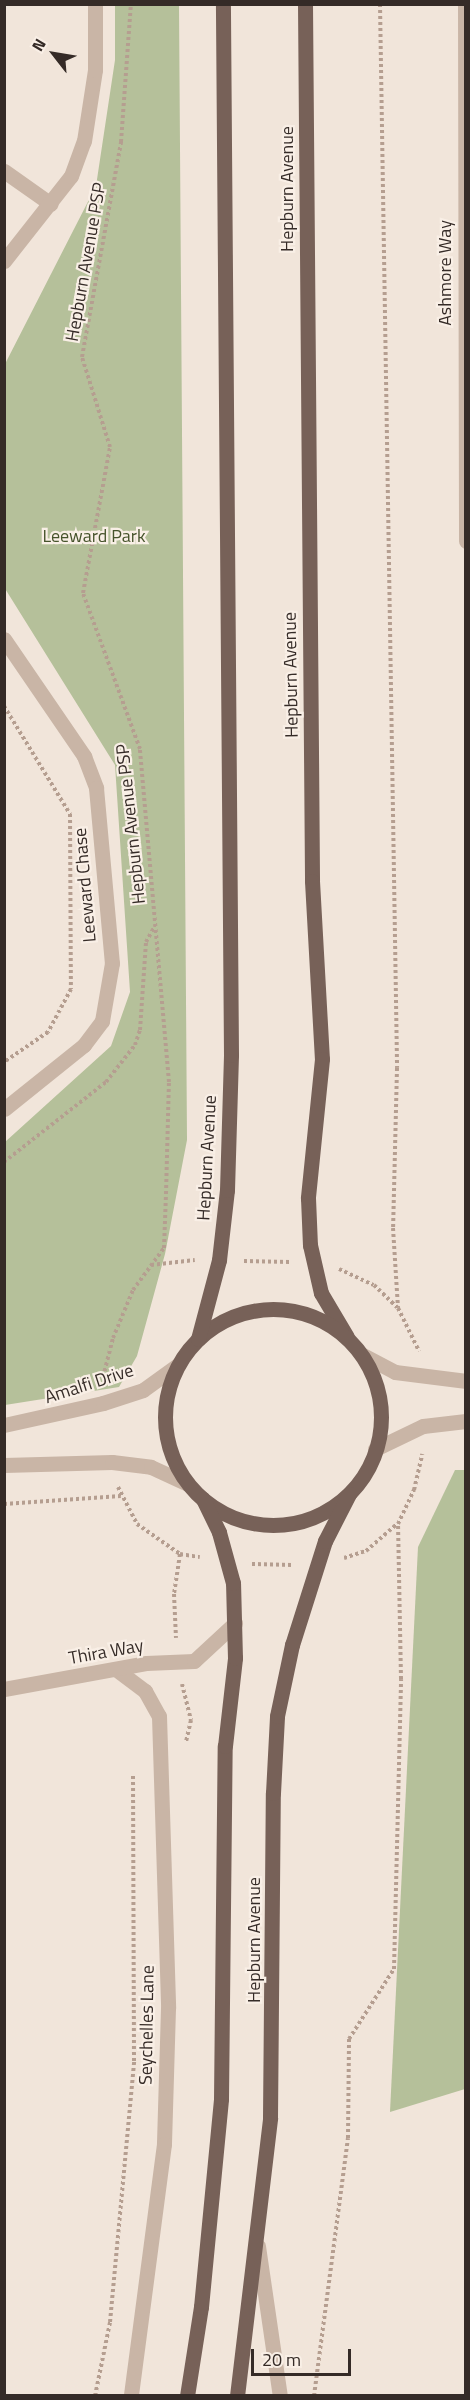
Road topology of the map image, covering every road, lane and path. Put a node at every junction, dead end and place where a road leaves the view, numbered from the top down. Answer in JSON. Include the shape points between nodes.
{"nodes":[{"id":1,"x":94,"y":4,"type":"edge"},
{"id":2,"x":130,"y":4,"type":"edge"},
{"id":3,"x":223,"y":4,"type":"edge"},
{"id":4,"x":305,"y":4,"type":"edge"},
{"id":5,"x":380,"y":4,"type":"edge"},
{"id":6,"x":465,"y":4,"type":"edge"},
{"id":7,"x":4,"y":171,"type":"edge"},
{"id":8,"x":51,"y":204,"type":"junction"},
{"id":9,"x":4,"y":261,"type":"edge"},
{"id":10,"x":465,"y":541,"type":"edge"},
{"id":11,"x":4,"y":639,"type":"edge"},
{"id":12,"x":4,"y":706,"type":"edge"},
{"id":13,"x":4,"y":1062,"type":"edge"},
{"id":14,"x":4,"y":1109,"type":"edge"},
{"id":15,"x":219,"y":1260,"type":"junction"},
{"id":16,"x":151,"y":1265,"type":"junction"},
{"id":17,"x":315,"y":1265,"type":"junction"},
{"id":18,"x":398,"y":1308,"type":"junction"},
{"id":19,"x":347,"y":1337,"type":"junction"},
{"id":20,"x":198,"y":1339,"type":"junction"},
{"id":21,"x":363,"y":1355,"type":"junction"},
{"id":22,"x":424,"y":1361,"type":"dead end"},
{"id":23,"x":179,"y":1364,"type":"junction"},
{"id":24,"x":465,"y":1381,"type":"edge"},
{"id":25,"x":102,"y":1398,"type":"junction"},
{"id":26,"x":465,"y":1420,"type":"edge"},
{"id":27,"x":4,"y":1425,"type":"edge"},
{"id":28,"x":423,"y":1446,"type":"dead end"},
{"id":29,"x":375,"y":1449,"type":"junction"},
{"id":30,"x":4,"y":1465,"type":"edge"},
{"id":31,"x":188,"y":1484,"type":"junction"},
{"id":32,"x":349,"y":1494,"type":"junction"},
{"id":33,"x":203,"y":1499,"type":"junction"},
{"id":34,"x":4,"y":1504,"type":"edge"},
{"id":35,"x":235,"y":1623,"type":"junction"},
{"id":36,"x":176,"y":1641,"type":"dead end"},
{"id":37,"x":117,"y":1670,"type":"junction"},
{"id":38,"x":4,"y":1689,"type":"edge"},
{"id":39,"x":160,"y":1730,"type":"junction"},
{"id":40,"x":186,"y":1741,"type":"dead end"},
{"id":41,"x":134,"y":1768,"type":"dead end"},
{"id":42,"x":258,"y":2246,"type":"junction"},
{"id":43,"x":95,"y":2396,"type":"edge"},
{"id":44,"x":131,"y":2396,"type":"edge"},
{"id":45,"x":187,"y":2396,"type":"edge"},
{"id":46,"x":237,"y":2396,"type":"edge"},
{"id":47,"x":280,"y":2396,"type":"edge"},
{"id":48,"x":314,"y":2396,"type":"edge"}],
"edges":[{"from":1,"to":8,"type":"street","via":[[94,70],[84,141],[71,176]]},
{"from":2,"to":16,"type":"path","name":"Hepburn Avenue PSP","via":[[121,142],[82,357],[110,447],[83,593],[140,749],[169,1082],[164,1248]]},
{"from":3,"to":15,"type":"main road","name":"Hepburn Avenue","via":[[231,1055],[227,1190]]},
{"from":4,"to":17,"type":"main road","name":"Hepburn Avenue","via":[[312,881],[322,1059],[308,1198]]},
{"from":5,"to":18,"type":"path","via":[[398,1068],[393,1228]]},
{"from":6,"to":10,"type":"street","name":"Ashmore Way"},
{"from":7,"to":8,"type":"street"},
{"from":8,"to":9,"type":"street"},
{"from":11,"to":14,"type":"street","name":"Leeward Chase","via":[[84,756],[96,788],[112,963],[102,1021],[84,1045]]},
{"from":12,"to":13,"type":"path","via":[[70,814],[71,989],[48,1032]]},
{"from":15,"to":16,"type":"path"},
{"from":15,"to":17,"type":"path","via":[[281,1260]]},
{"from":15,"to":20,"type":"main road","name":"Hepburn Avenue"},
{"from":16,"to":25,"type":"path","name":"Hepburn Avenue PSP","via":[[133,1290],[113,1338]]},
{"from":17,"to":18,"type":"path","via":[[354,1274],[374,1285]]},
{"from":17,"to":19,"type":"main road","name":"Hepburn Avenue","via":[[321,1293]]},
{"from":18,"to":22,"type":"path"},
{"from":19,"to":20,"type":"main road","via":[[328,1323],[284,1309],[238,1315]]},
{"from":19,"to":21,"type":"main road"},
{"from":20,"to":23,"type":"main road"},
{"from":21,"to":24,"type":"street","via":[[394,1372]]},
{"from":21,"to":29,"type":"main road","via":[[381,1401]]},
{"from":23,"to":25,"type":"street","name":"Amalfi Drive","via":[[143,1390]]},
{"from":23,"to":31,"type":"main road","via":[[168,1392],[166,1423],[173,1455]]},
{"from":25,"to":27,"type":"street","name":"Amalfi Drive"},
{"from":26,"to":29,"type":"street","via":[[423,1426]]},
{"from":28,"to":48,"type":"path","via":[[414,1490],[398,1524],[401,1679],[394,1969],[349,2039],[348,2138]]},
{"from":29,"to":32,"type":"main road","via":[[371,1462]]},
{"from":30,"to":31,"type":"street","via":[[112,1462],[151,1467]]},
{"from":31,"to":33,"type":"main road"},
{"from":32,"to":33,"type":"main road","via":[[331,1509],[288,1524],[243,1521]]},
{"from":32,"to":42,"type":"main road","name":"Hepburn Avenue","via":[[325,1541],[292,1645],[277,1716],[270,2107]]},
{"from":33,"to":35,"type":"main road","name":"Hepburn Avenue","via":[[228,1562]]},
{"from":34,"to":36,"type":"path","via":[[121,1496],[137,1524],[180,1554],[174,1594]]},
{"from":35,"to":37,"type":"street","name":"Thira Way","via":[[195,1661],[146,1663]]},
{"from":35,"to":45,"type":"main road","name":"Hepburn Avenue","via":[[225,1746],[221,2099],[201,2307]]},
{"from":37,"to":38,"type":"street","name":"Thira Way"},
{"from":37,"to":39,"type":"street","name":"Seychelles Lane","via":[[154,1703]]},
{"from":39,"to":40,"type":"path"},
{"from":39,"to":44,"type":"street","name":"Seychelles Lane","via":[[168,2008],[164,2144]]},
{"from":41,"to":43,"type":"path","via":[[134,2061],[110,2322]]},
{"from":42,"to":46,"type":"main road","name":"Hepburn Avenue"},
{"from":42,"to":47,"type":"street"}]}
